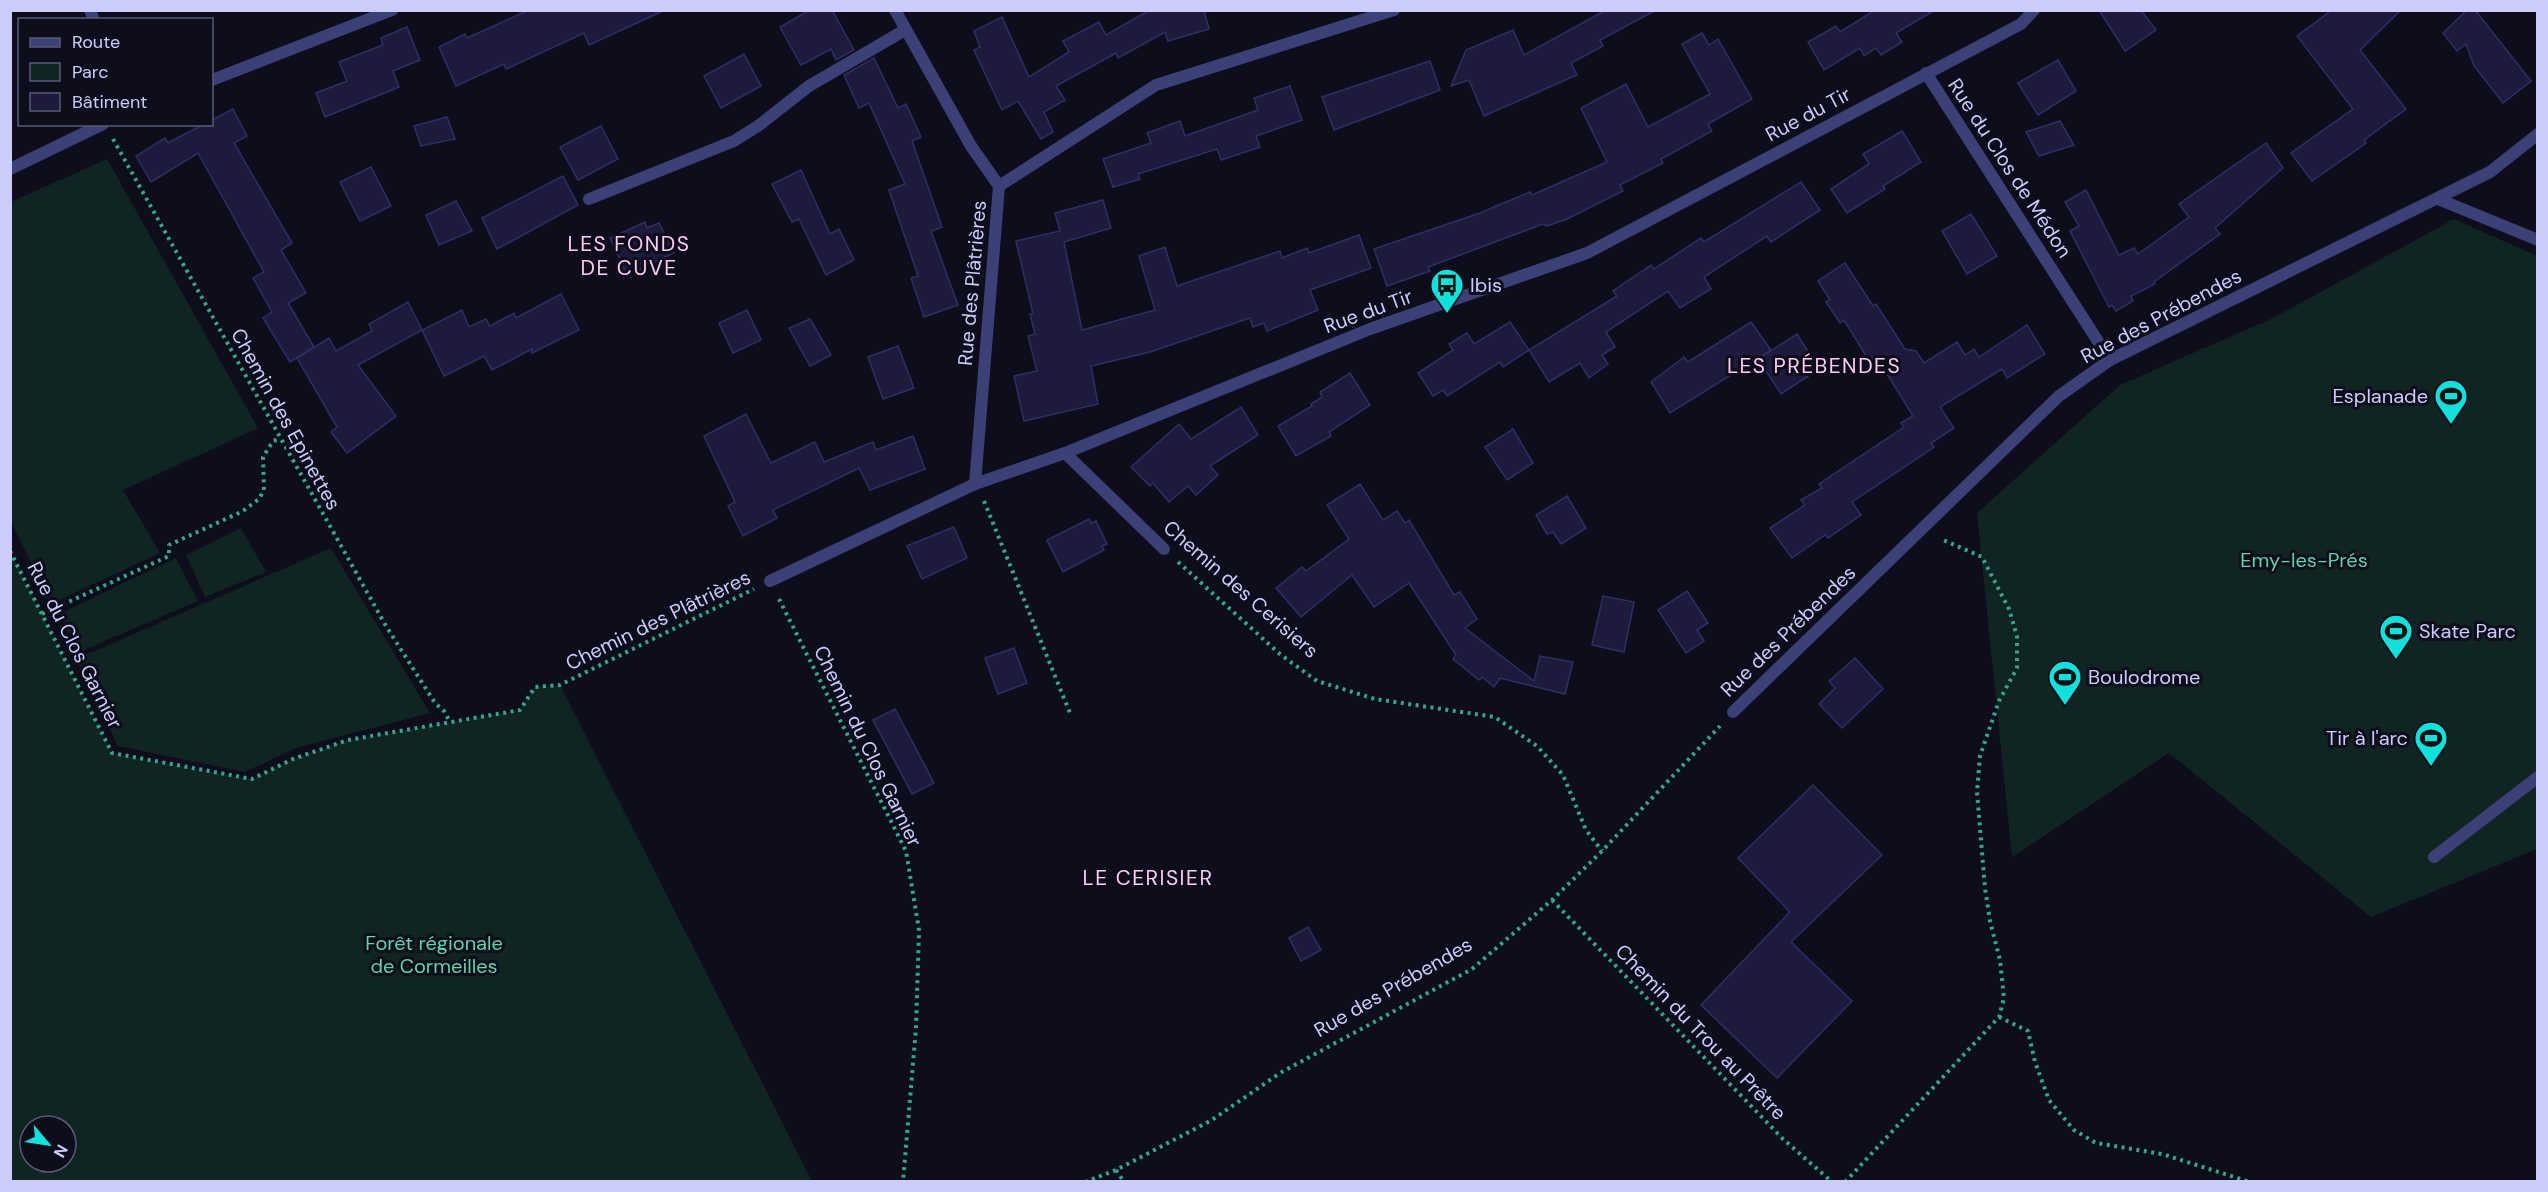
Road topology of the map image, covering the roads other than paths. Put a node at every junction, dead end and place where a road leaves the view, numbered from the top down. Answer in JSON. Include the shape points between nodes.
{"nodes":[{"id":1,"x":392,"y":10,"type":"edge"},
{"id":2,"x":896,"y":10,"type":"edge"},
{"id":3,"x":1394,"y":10,"type":"edge"},
{"id":4,"x":2034,"y":10,"type":"edge"},
{"id":5,"x":906,"y":30,"type":"junction"},
{"id":6,"x":1926,"y":73,"type":"junction"},
{"id":7,"x":213,"y":80,"type":"edge"},
{"id":8,"x":106,"y":130,"type":"edge"},
{"id":9,"x":2538,"y":134,"type":"edge"},
{"id":10,"x":10,"y":169,"type":"edge"},
{"id":11,"x":999,"y":186,"type":"junction"},
{"id":12,"x":589,"y":199,"type":"dead end"},
{"id":13,"x":2438,"y":199,"type":"junction"},
{"id":14,"x":2538,"y":240,"type":"edge"},
{"id":15,"x":2110,"y":360,"type":"junction"},
{"id":16,"x":1065,"y":453,"type":"junction"},
{"id":17,"x":975,"y":484,"type":"junction"},
{"id":18,"x":1164,"y":549,"type":"road end"},
{"id":19,"x":770,"y":581,"type":"road end"},
{"id":20,"x":1733,"y":712,"type":"road end"},
{"id":21,"x":2538,"y":777,"type":"edge"},
{"id":22,"x":2434,"y":857,"type":"dead end"}],
"edges":[{"from":1,"to":7,"type":"street"},
{"from":2,"to":5,"type":"street"},
{"from":3,"to":11,"type":"street","name":"Rue des Plâtrières","via":[[1156,85]]},
{"from":4,"to":6,"type":"street","name":"Rue du Clos de Médon","via":[[2021,24]]},
{"from":5,"to":11,"type":"street","via":[[971,146]]},
{"from":5,"to":12,"type":"street","via":[[809,86],[734,141]]},
{"from":6,"to":15,"type":"street","name":"Rue du Clos de Médon"},
{"from":6,"to":16,"type":"street","name":"Rue du Tir","via":[[1587,253],[1370,329]]},
{"from":8,"to":10,"type":"street"},
{"from":9,"to":13,"type":"street","name":"Rue des Prébendes","via":[[2490,172]]},
{"from":11,"to":17,"type":"street","name":"Rue des Plâtrières"},
{"from":13,"to":14,"type":"street"},
{"from":13,"to":15,"type":"street","name":"Rue des Prébendes"},
{"from":15,"to":20,"type":"street","name":"Rue des Prébendes","via":[[2059,396]]},
{"from":16,"to":17,"type":"street","name":"Rue du Tir"},
{"from":16,"to":18,"type":"street","name":"Chemin des Cerisiers"},
{"from":17,"to":19,"type":"street"},
{"from":21,"to":22,"type":"street"}]}
